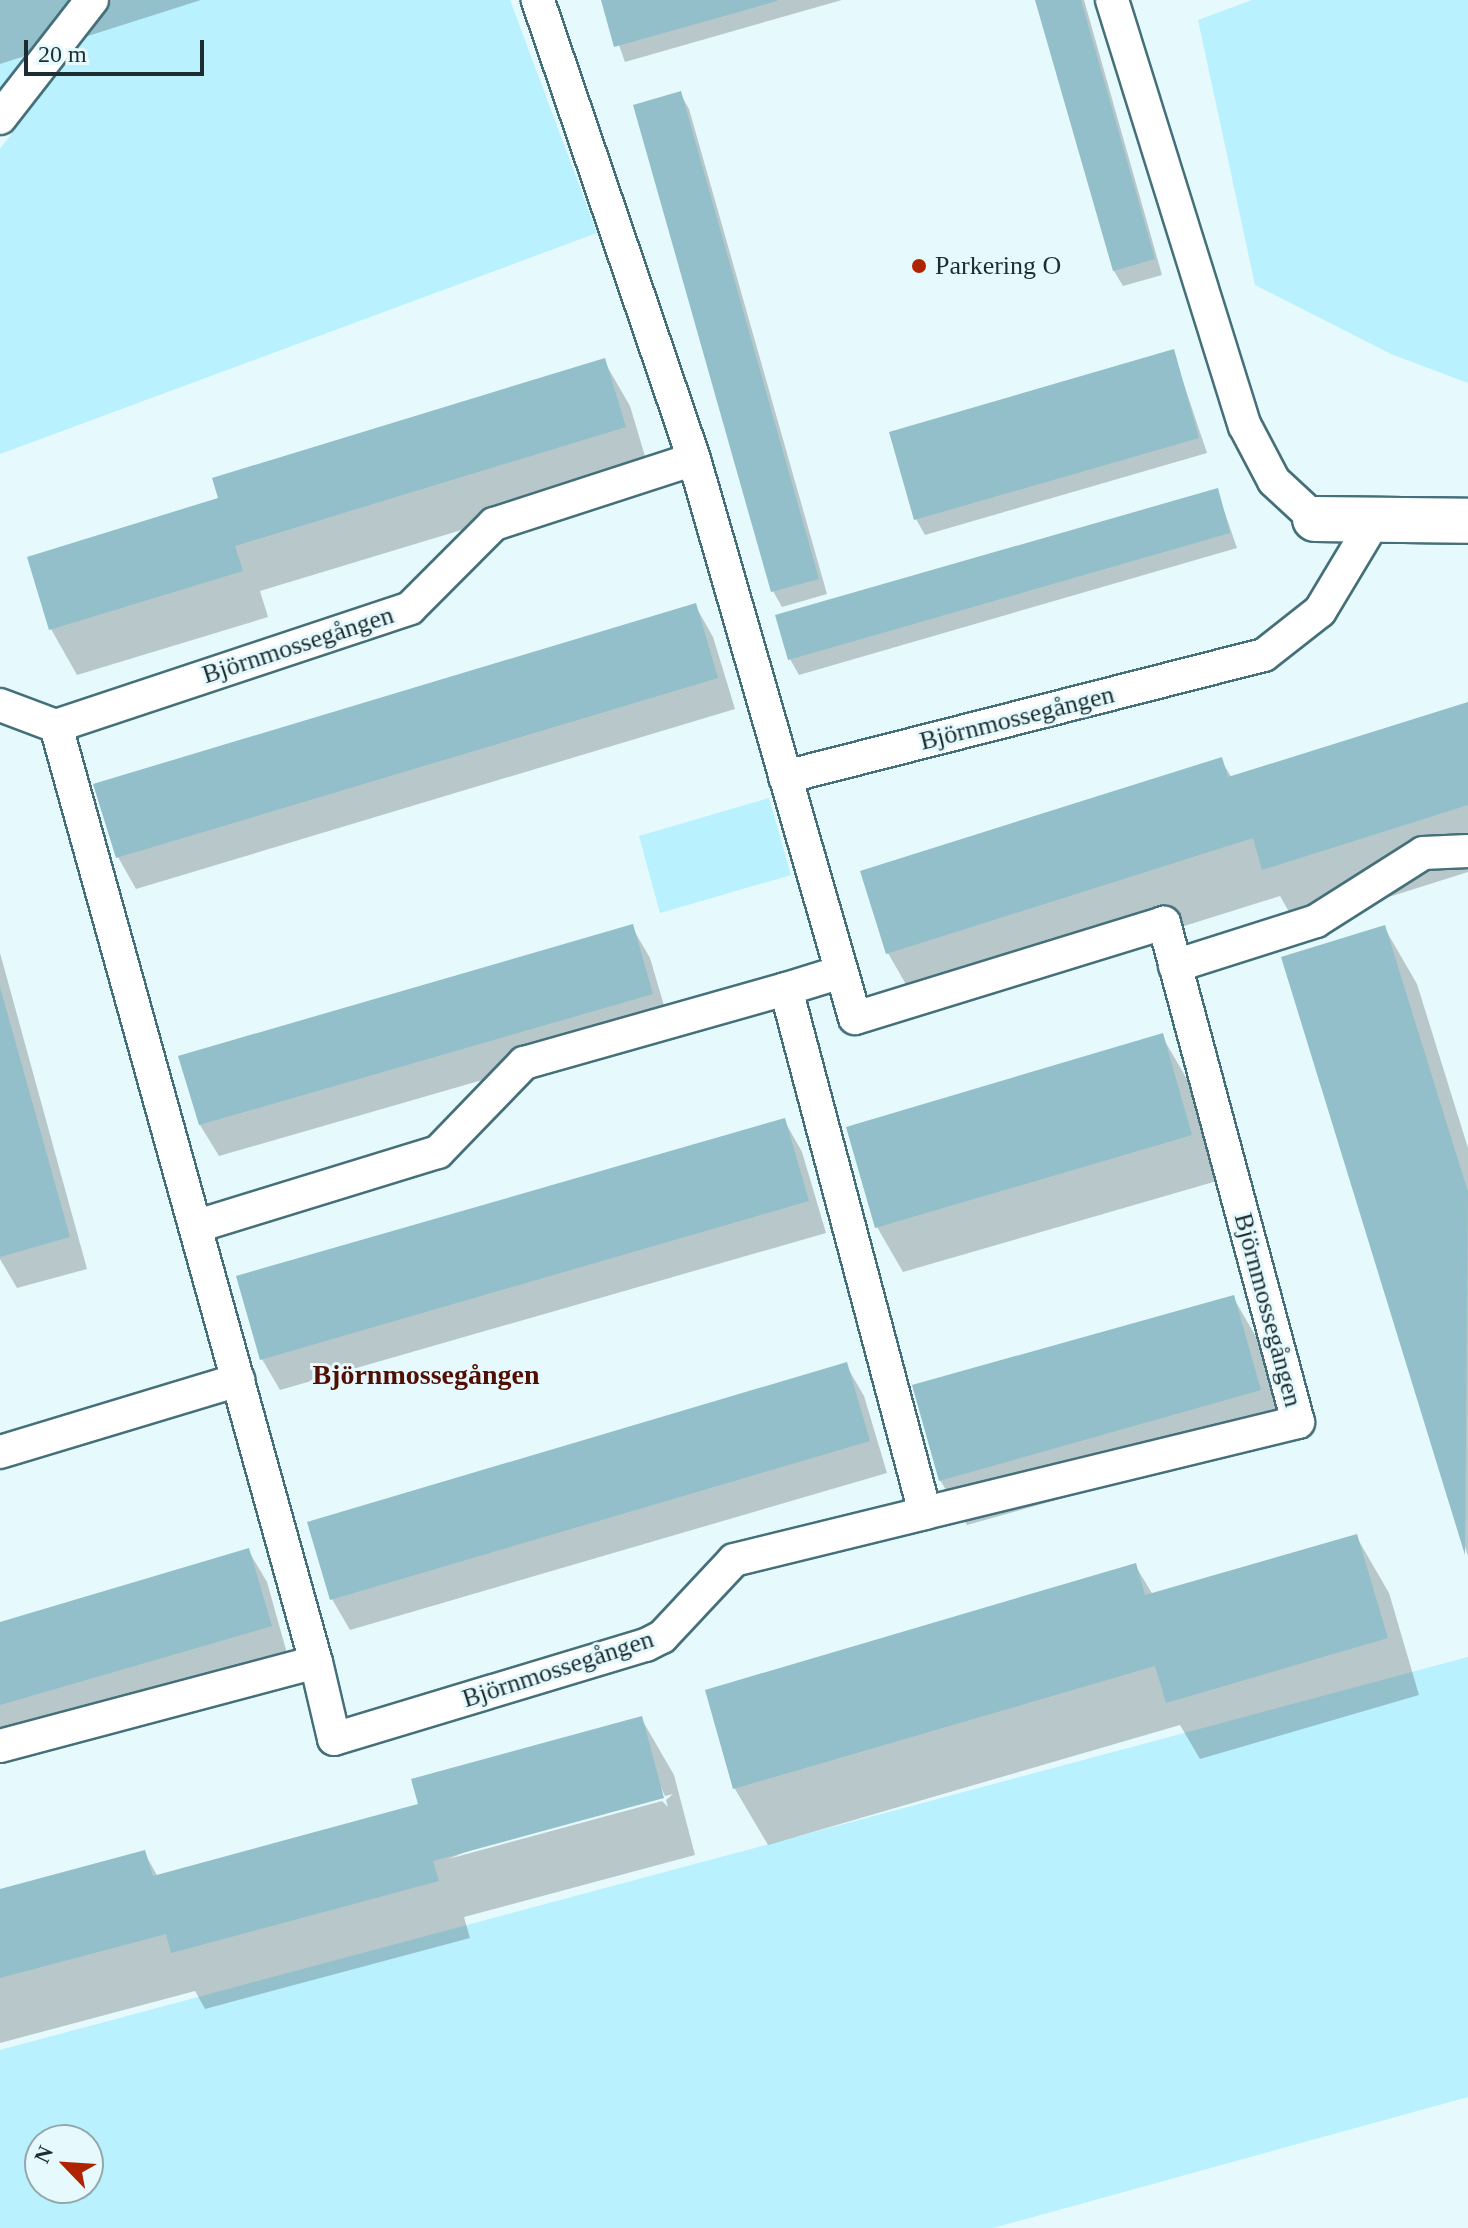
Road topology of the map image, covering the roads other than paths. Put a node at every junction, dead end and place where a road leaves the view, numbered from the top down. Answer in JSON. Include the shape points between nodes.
{"nodes":[{"id":1,"x":92,"y":0,"type":"edge"},
{"id":2,"x":538,"y":0,"type":"edge"},
{"id":3,"x":1112,"y":0,"type":"edge"},
{"id":4,"x":0,"y":118,"type":"edge"},
{"id":5,"x":694,"y":459,"type":"junction"},
{"id":6,"x":1315,"y":519,"type":"joint"},
{"id":7,"x":1374,"y":521,"type":"junction"},
{"id":8,"x":1468,"y":521,"type":"edge"},
{"id":9,"x":0,"y":705,"type":"edge"},
{"id":10,"x":56,"y":726,"type":"junction"},
{"id":11,"x":785,"y":777,"type":"junction"},
{"id":12,"x":1468,"y":851,"type":"edge"},
{"id":13,"x":1175,"y":966,"type":"junction"},
{"id":14,"x":841,"y":972,"type":"junction"},
{"id":15,"x":786,"y":989,"type":"junction"},
{"id":16,"x":197,"y":1226,"type":"junction"},
{"id":17,"x":238,"y":1380,"type":"junction"},
{"id":18,"x":0,"y":1452,"type":"edge"},
{"id":19,"x":925,"y":1513,"type":"junction"},
{"id":20,"x":316,"y":1662,"type":"junction"},
{"id":21,"x":0,"y":1746,"type":"edge"}],
"edges":[{"from":1,"to":4,"type":"lane"},
{"from":2,"to":5,"type":"lane","name":"Björnmossegången"},
{"from":3,"to":6,"type":"lane","via":[[1245,426],[1274,481]]},
{"from":5,"to":10,"type":"lane","name":"Björnmossegången","via":[[494,524],[410,608]]},
{"from":5,"to":11,"type":"lane","name":"Björnmossegången"},
{"from":6,"to":7,"type":"street"},
{"from":7,"to":8,"type":"street"},
{"from":7,"to":11,"type":"lane","name":"Björnmossegången","via":[[1320,611],[1264,655]]},
{"from":9,"to":10,"type":"lane"},
{"from":10,"to":16,"type":"lane","name":"Björnmossegången"},
{"from":11,"to":14,"type":"lane","name":"Björnmossegången"},
{"from":12,"to":13,"type":"lane","via":[[1423,853],[1316,921]]},
{"from":13,"to":14,"type":"lane","name":"Björnmossegången","via":[[1164,923],[855,1018]]},
{"from":13,"to":19,"type":"lane","name":"Björnmossegången","via":[[1298,1422]]},
{"from":14,"to":15,"type":"lane"},
{"from":15,"to":16,"type":"lane","via":[[524,1063],[438,1152]]},
{"from":15,"to":19,"type":"lane"},
{"from":16,"to":17,"type":"lane","name":"Björnmossegången"},
{"from":17,"to":18,"type":"lane"},
{"from":17,"to":20,"type":"lane","name":"Björnmossegången"},
{"from":19,"to":20,"type":"lane","name":"Björnmossegången","via":[[734,1560],[662,1637],[646,1645],[334,1739]]},
{"from":20,"to":21,"type":"lane"}]}
